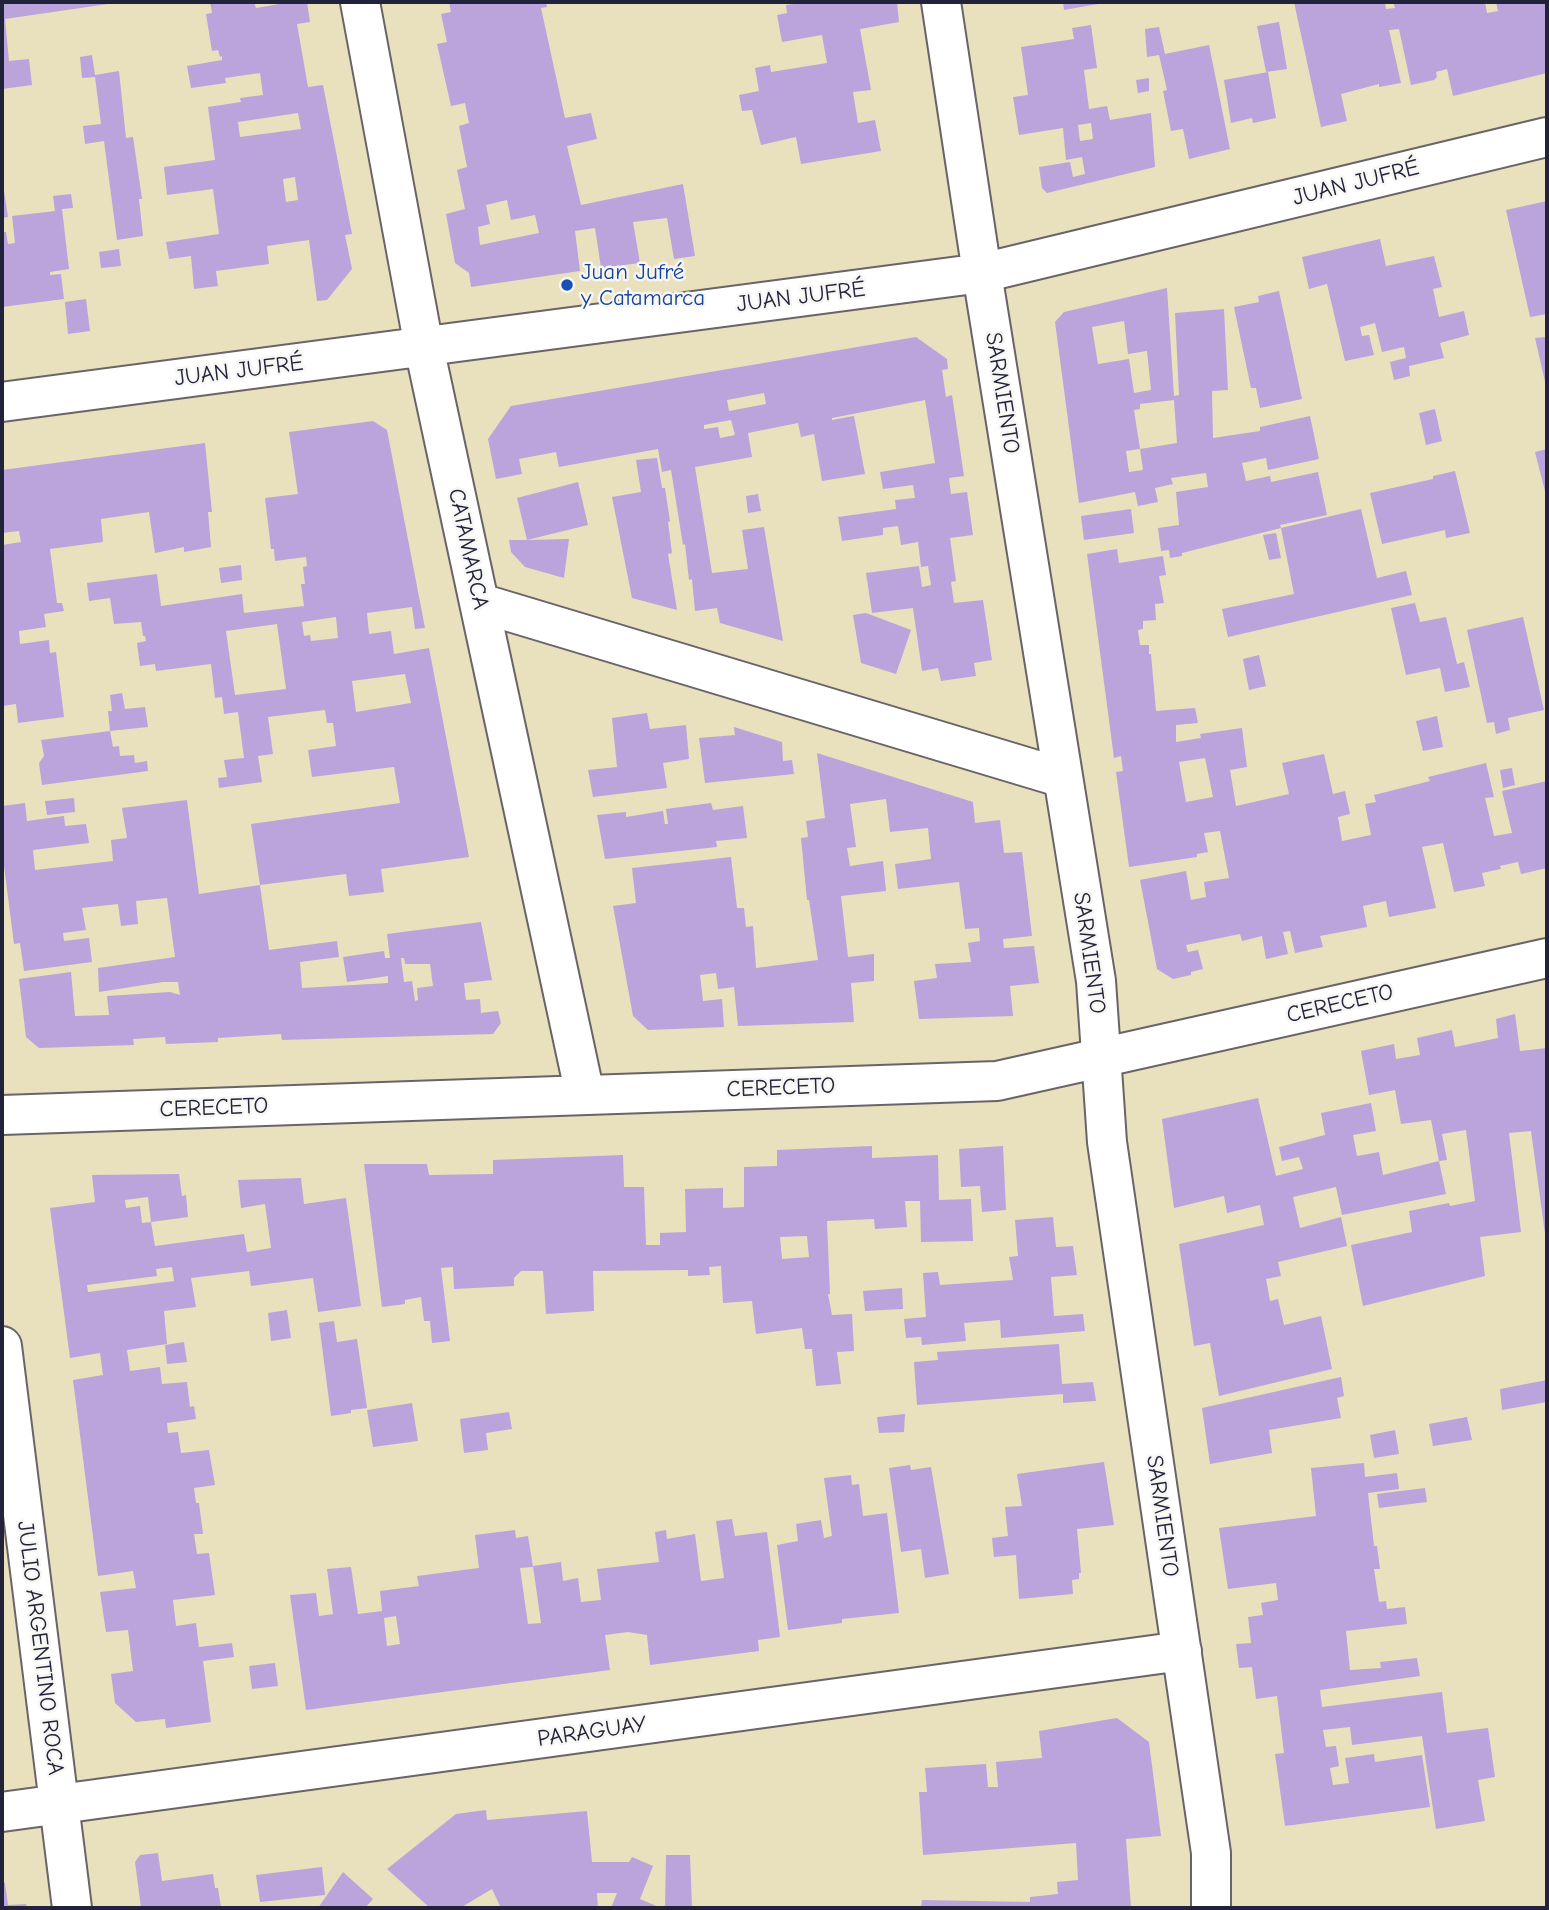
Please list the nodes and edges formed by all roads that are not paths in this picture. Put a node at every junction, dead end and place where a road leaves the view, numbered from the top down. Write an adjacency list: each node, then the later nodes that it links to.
1 (360, 2): 5 (street, CATAMARCA)
2 (941, 2): 4 (street, SARMIENTO)
3 (1547, 137): 4 (street, JUAN JUFRÉ)
4 (982, 273): 5 (street, JUAN JUFRÉ); 8 (street, SARMIENTO)
5 (424, 347): 6 (street, JUAN JUFRÉ); 7 (street, CATAMARCA)
6 (2, 402)
7 (480, 603): 8 (street); 11 (street, CATAMARCA)
8 (1063, 778): 10 (street, SARMIENTO)
9 (1547, 958): 10 (street, CERECETO)
10 (1101, 1058): 11 (street, CERECETO); 14 (street, SARMIENTO)
11 (585, 1095): 12 (street, CERECETO)
12 (2, 1115)
13 (2, 1346): 15 (street, JULIO ARGENTINO ROCA)
14 (1182, 1651): 15 (street, PARAGUAY); 18 (street, SARMIENTO)
15 (59, 1805): 16 (street, PARAGUAY); 17 (street, JULIO ARGENTINO ROCA)
16 (2, 1812)
17 (72, 1908)
18 (1211, 1908)

